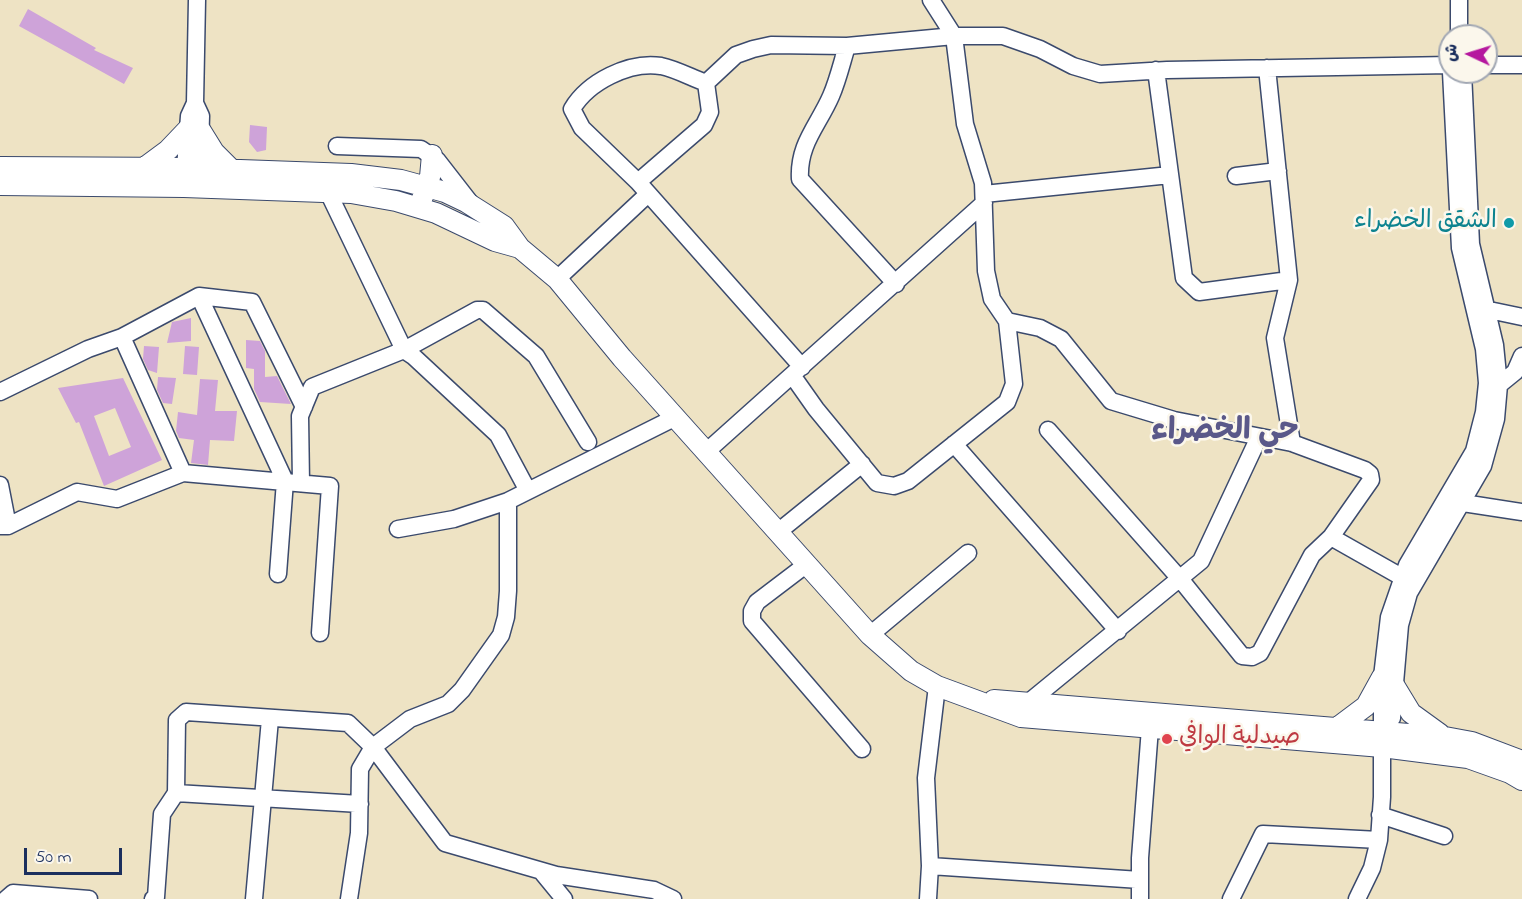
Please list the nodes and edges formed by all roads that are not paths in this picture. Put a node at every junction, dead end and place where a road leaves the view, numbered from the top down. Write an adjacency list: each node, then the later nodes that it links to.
1 (197, 0): 15 (street)
2 (931, 0): 5 (street)
3 (1459, 0): 4 (street)
4 (1459, 24)
5 (954, 36): 6 (street); 11 (street); 29 (street)
6 (847, 46): 12 (street); 35 (street)
7 (1438, 65): 10 (street)
8 (1498, 65): 9 (street)
9 (1522, 65)
10 (1267, 68): 11 (street); 21 (street)
11 (1156, 70): 22 (street)
12 (706, 83): 27 (street); 27 (street)
13 (1452, 84): 37 (street)
14 (1464, 84): 37 (street)
15 (194, 130): 19 (street); 20 (street); 24 (street)
16 (337, 146): 17 (street)
17 (432, 155): 26 (street); 30 (street)
18 (0, 167): 19 (street)
19 (145, 167): 24 (street)
20 (231, 170): 24 (street); 26 (street)
21 (1278, 171): 23 (street); 34 (street)
22 (1170, 175): 29 (street); 34 (street)
23 (1236, 176)
24 (192, 178): 25 (street); 28 (street)
25 (0, 185)
26 (426, 187): 30 (street); 31 (street)
27 (643, 188): 33 (street); 43 (street)
28 (328, 192): 31 (street); 41 (street)
29 (984, 198): 35 (street); 39 (street)
30 (473, 206): 32 (street)
31 (418, 208): 32 (street)
32 (520, 248): 33 (street)
33 (557, 279): 47 (street)
34 (1289, 280): 51 (street)
35 (896, 284): 43 (street)
36 (200, 296): 40 (street); 46 (street); 56 (street)
37 (1482, 311): 38 (street); 44 (street); 70 (street)
38 (1522, 318)
39 (1007, 321): 49 (street); 52 (street)
40 (122, 337): 45 (street); 55 (street)
41 (404, 350): 46 (street); 50 (street); 58 (street)
42 (1522, 356): 44 (street)
43 (797, 371): 53 (street); 54 (street)
44 (1499, 385): 60 (street)
45 (0, 392)
46 (304, 407): 56 (street)
47 (676, 417): 53 (street); 58 (street)
48 (1048, 430): 69 (street)
49 (1259, 437): 51 (street); 69 (street)
50 (588, 442)
51 (1292, 443): 65 (street)
52 (954, 444): 54 (street); 71 (street)
53 (706, 452): 64 (street)
54 (862, 464): 64 (street)
55 (183, 472): 56 (street); 62 (street)
56 (293, 482): 68 (street); 72 (street)
57 (0, 485): 62 (street)
58 (528, 491): 59 (street)
59 (508, 501): 63 (street); 83 (street)
60 (1463, 503): 61 (street); 70 (street)
61 (1522, 512)
62 (4, 526)
63 (399, 529)
64 (778, 532): 67 (street)
65 (1331, 537): 69 (street); 70 (street)
66 (968, 553): 73 (street)
67 (807, 564): 73 (street); 84 (street)
68 (278, 574)
69 (1181, 580): 71 (street)
70 (1407, 581): 74 (street)
71 (1118, 631): 77 (street)
72 (320, 633)
73 (870, 635): 75 (street)
74 (1388, 681): 79 (street); 81 (street); 82 (street)
75 (937, 686): 76 (street); 93 (street)
76 (973, 698): 77 (street); 80 (street)
77 (1029, 702): 79 (street)
78 (270, 719): 83 (street); 87 (street); 88 (street)
79 (1338, 727): 82 (street)
80 (1150, 728): 82 (street); 95 (street)
81 (1445, 737): 82 (street); 85 (street)
82 (1383, 739): 86 (street); 90 (street)
83 (373, 747): 89 (street); 94 (street)
84 (862, 749)
85 (1522, 761)
86 (1522, 780)
87 (176, 793): 88 (street); 98 (street)
88 (264, 798): 89 (street); 99 (street)
89 (360, 804): 100 (street)
90 (1380, 816): 91 (street); 92 (street)
91 (1444, 836)
92 (1378, 840): 105 (street); 106 (street)
93 (930, 866): 95 (street); 103 (street)
94 (541, 871): 101 (street); 102 (street)
95 (1140, 880): 104 (street)
96 (6, 899): 97 (street)
97 (89, 899)
98 (153, 899)
99 (254, 899)
100 (349, 899)
101 (564, 899)
102 (673, 899)
103 (928, 899)
104 (1140, 899)
105 (1231, 899)
106 (1357, 899)

